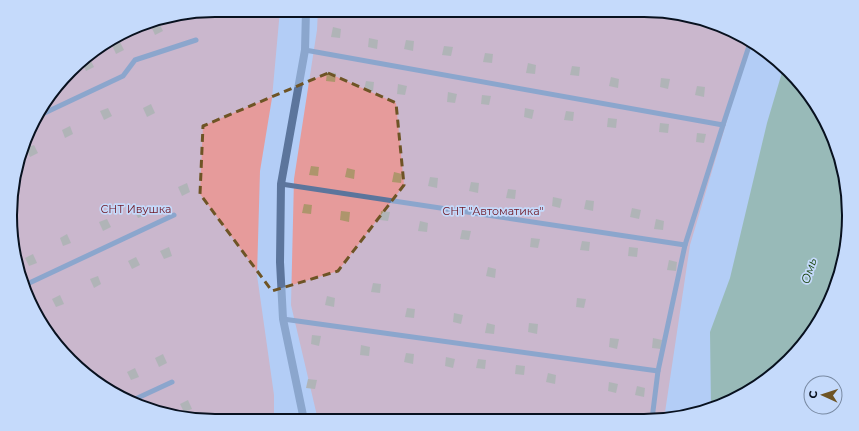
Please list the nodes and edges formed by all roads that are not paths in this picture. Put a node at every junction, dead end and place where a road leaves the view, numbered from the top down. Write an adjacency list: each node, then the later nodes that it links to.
1 (306, 17): 4 (street)
2 (196, 40): 5 (lane)
3 (749, 47): 6 (lane)
4 (305, 50): 6 (lane); 7 (street)
5 (46, 112)
6 (723, 125): 9 (lane)
7 (281, 184): 9 (lane); 11 (street)
8 (174, 215): 10 (lane)
9 (685, 245): 12 (lane)
10 (29, 283)
11 (283, 319): 12 (lane); 15 (street)
12 (658, 371): 16 (lane)
13 (172, 382): 14 (lane)
14 (137, 398)
15 (303, 414)
16 (653, 414)

